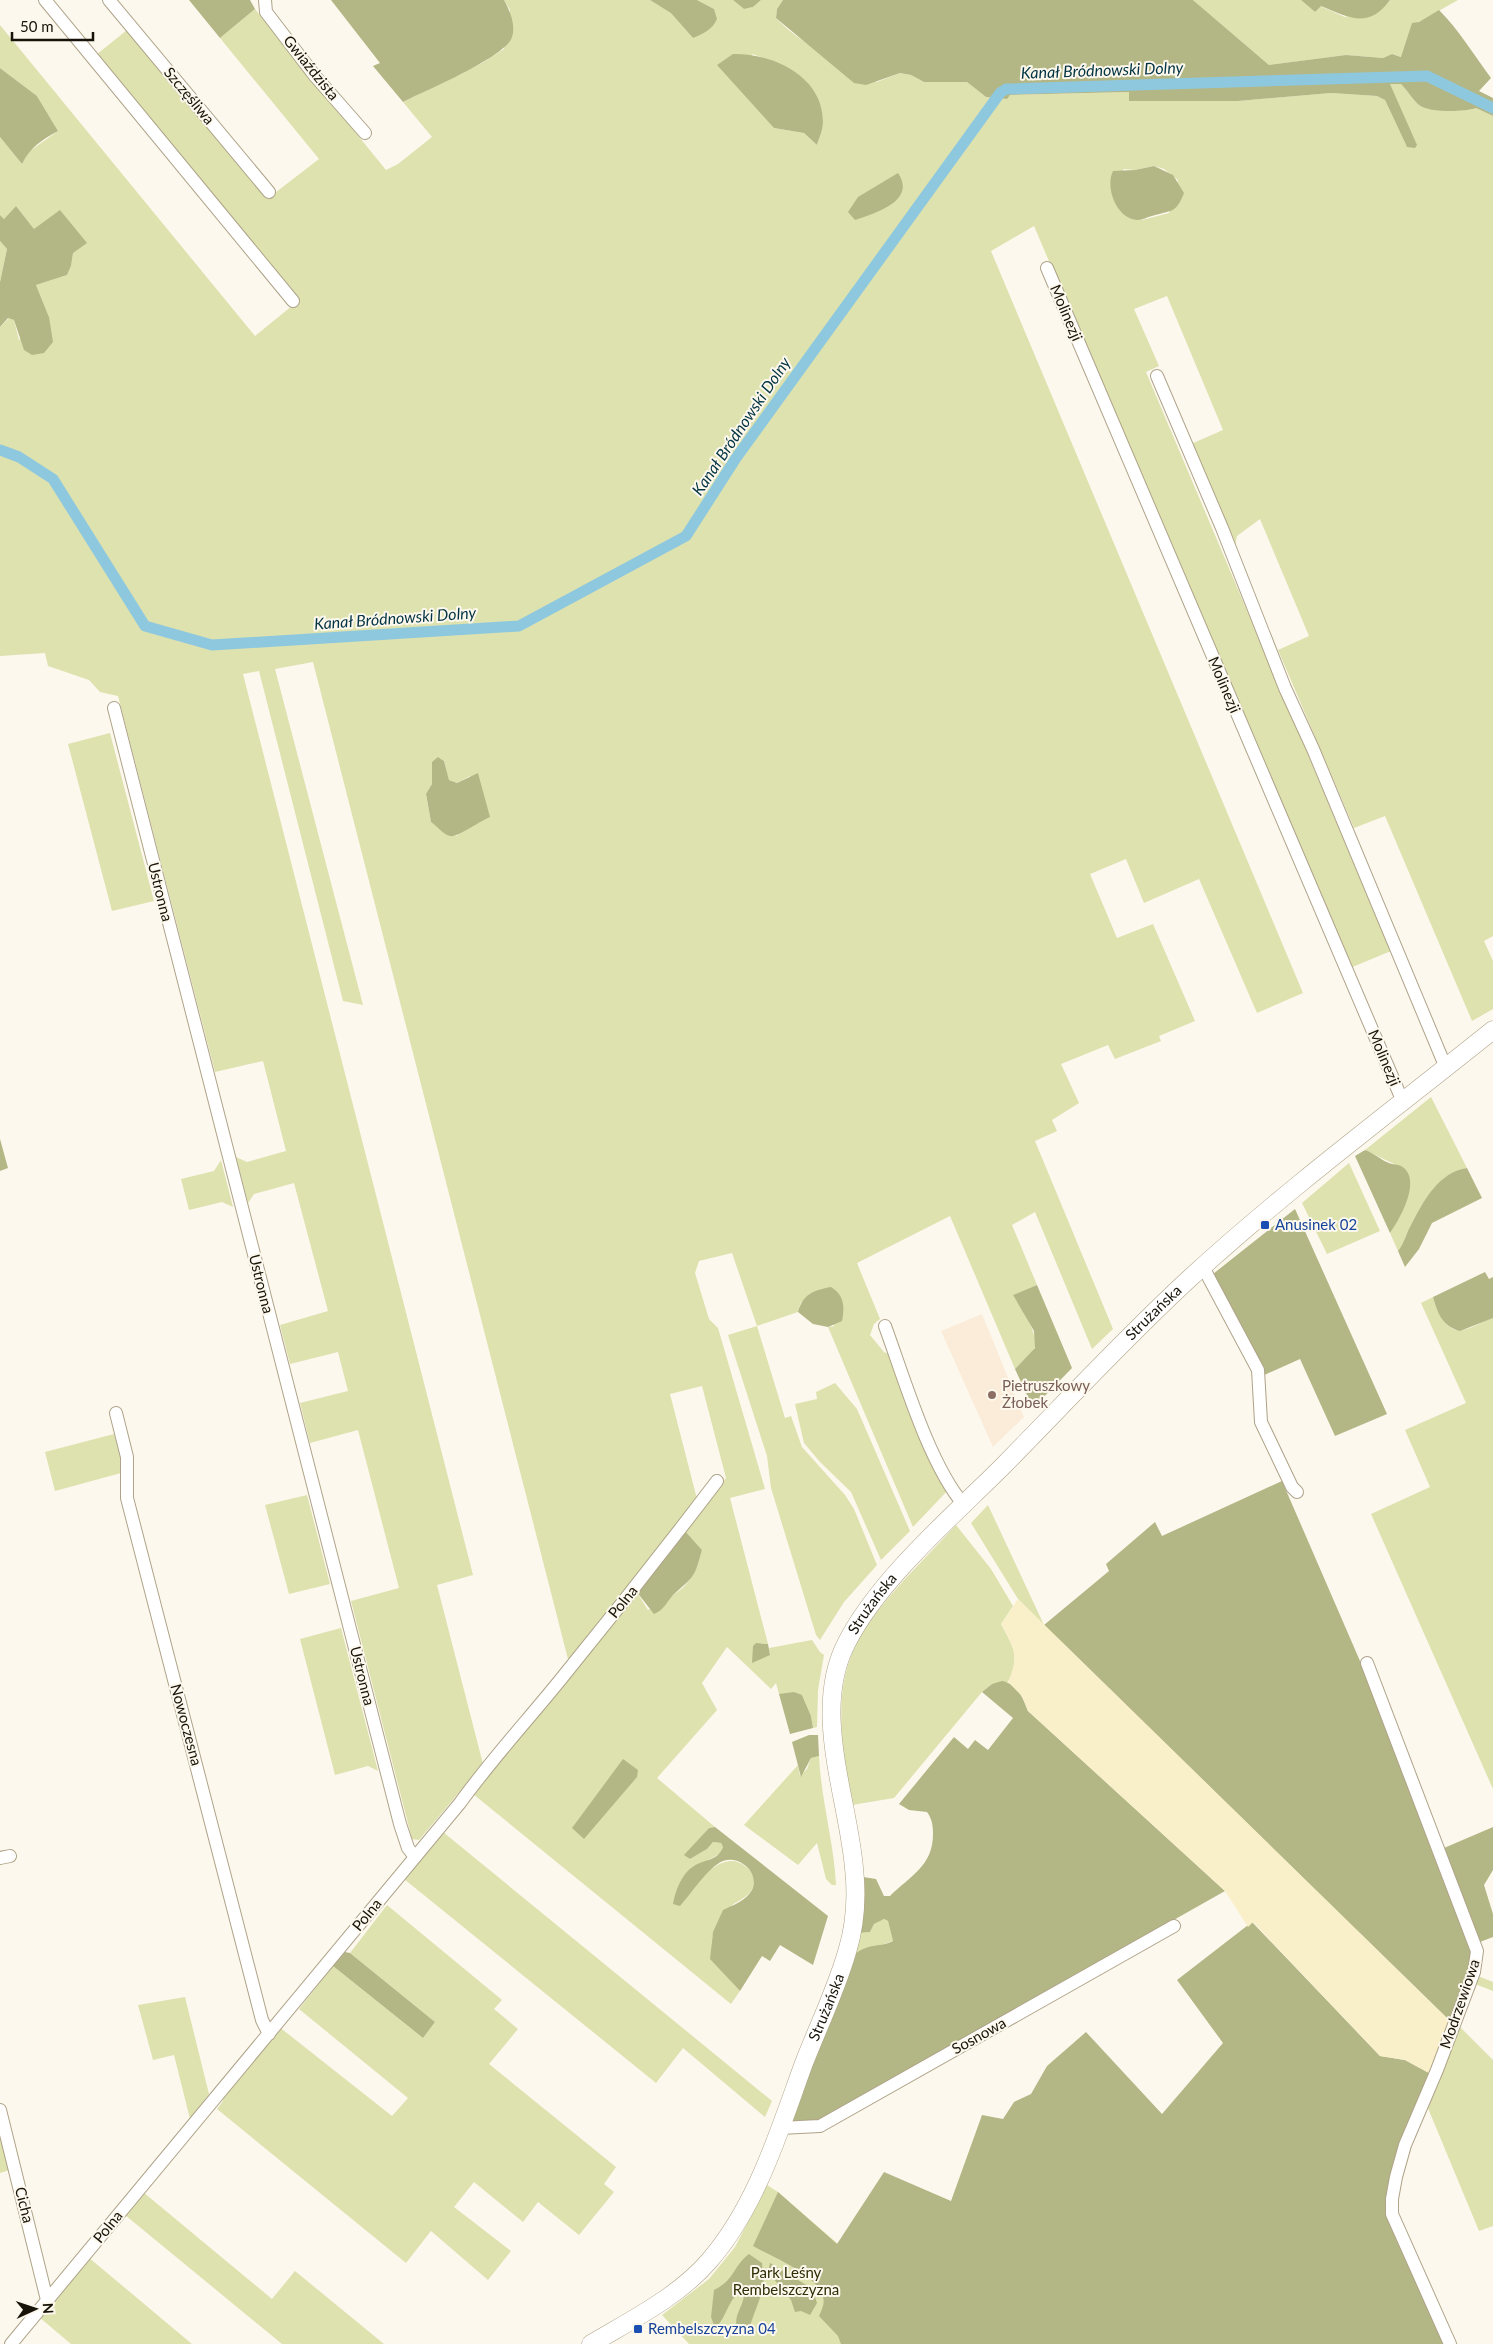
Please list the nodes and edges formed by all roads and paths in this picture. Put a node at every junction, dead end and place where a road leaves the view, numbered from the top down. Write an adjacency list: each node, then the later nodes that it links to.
1 (45, 0): 7 (street)
2 (110, 0): 5 (street, Szczęśliwa)
3 (265, 0): 4 (street, Gwiaździsta)
4 (365, 133)
5 (269, 192)
6 (1047, 268): 12 (street, Molinezji)
7 (293, 302)
8 (1157, 376): 11 (street)
9 (114, 708): 20 (street, Ustronna)
10 (1493, 1030): 11 (main road, Strużańska)
11 (1446, 1068): 12 (main road, Strużańska)
12 (1403, 1102): 13 (main road, Strużańska)
13 (1203, 1267): 17 (street); 18 (main road, Strużańska)
14 (885, 1326): 18 (street)
15 (116, 1413): 22 (street, Nowoczesna)
16 (717, 1481): 20 (street, Polna)
17 (1297, 1492)
18 (964, 1505): 24 (main road, Strużańska)
19 (1367, 1663): 28 (street, Modrzewiowa)
20 (415, 1857): 22 (street, Polna)
21 (1174, 1926): 24 (street, Sosnowa)
22 (269, 2034): 25 (street, Polna)
23 (0, 2110): 25 (street, Cicha)
24 (780, 2128): 27 (main road, Strużańska)
25 (47, 2300): 26 (street, Polna)
26 (11, 2344)
27 (591, 2344)
28 (1450, 2344)

